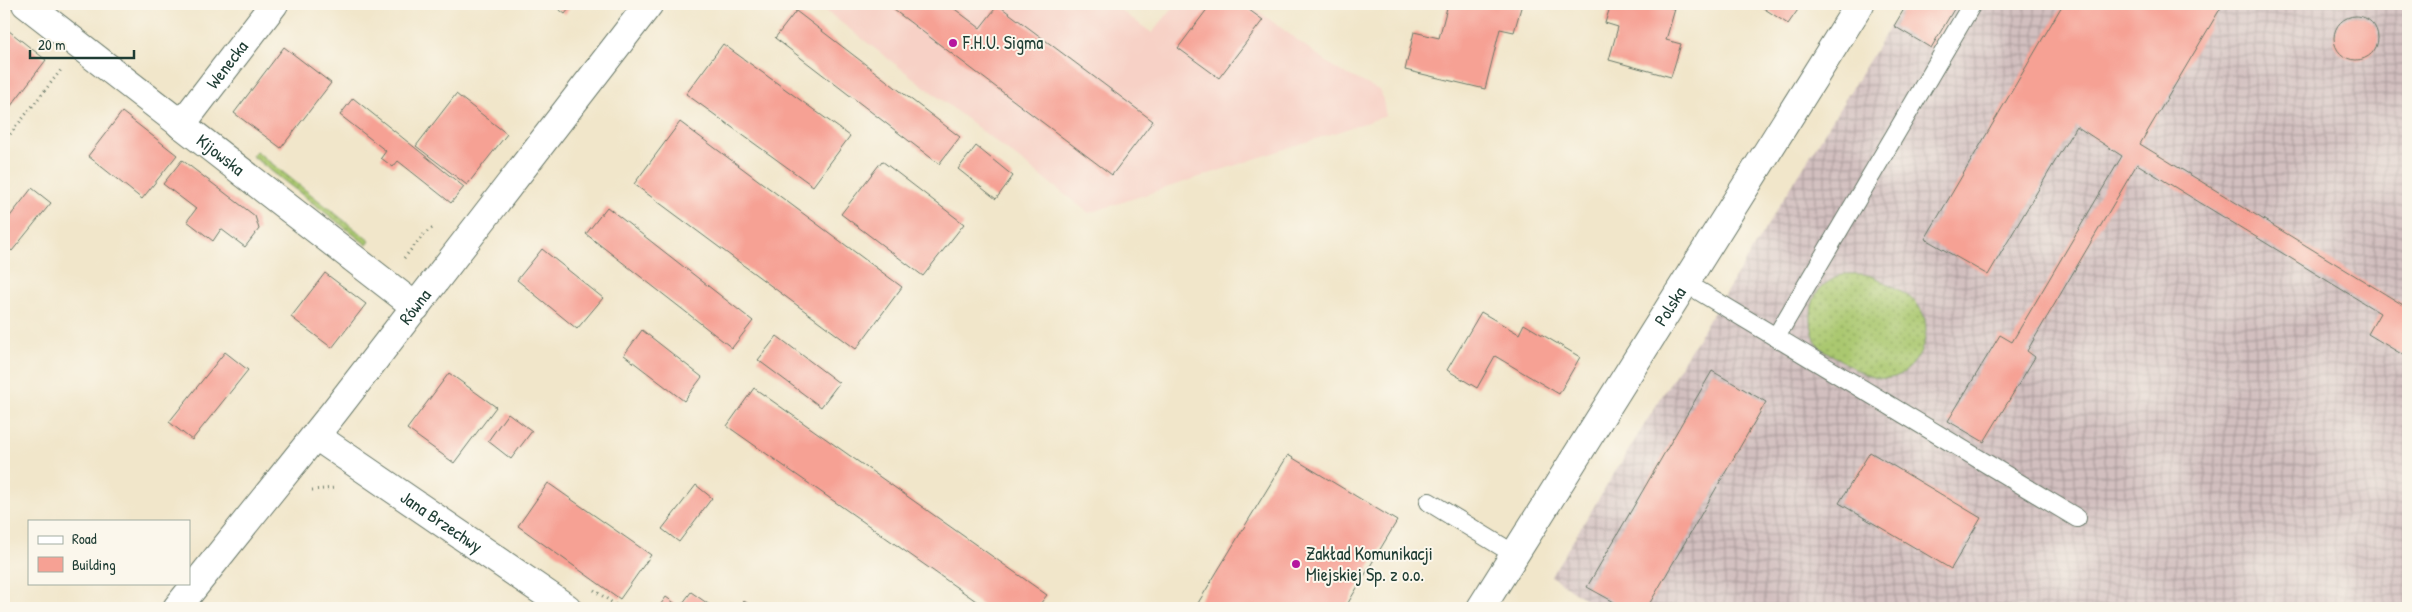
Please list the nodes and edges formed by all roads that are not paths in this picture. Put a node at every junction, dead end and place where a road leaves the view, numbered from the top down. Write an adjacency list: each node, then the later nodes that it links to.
1 (26, 4): 6 (street, Kijowska)
2 (274, 4): 6 (street, Wenecka)
3 (649, 4): 8 (street, Równa)
4 (1860, 4): 7 (street, Polska)
5 (1972, 4): 9 (lane)
6 (181, 125): 8 (street, Kijowska)
7 (1684, 282): 9 (lane); 13 (street, Polska)
8 (416, 306): 10 (street, Równa)
9 (1776, 337): 12 (lane)
10 (316, 436): 14 (street, Równa); 15 (street, Jana Brzechwy)
11 (1429, 502): 13 (lane)
12 (2077, 518)
13 (1514, 554): 16 (street, Polska)
14 (177, 608)
15 (568, 608)
16 (1481, 608)

